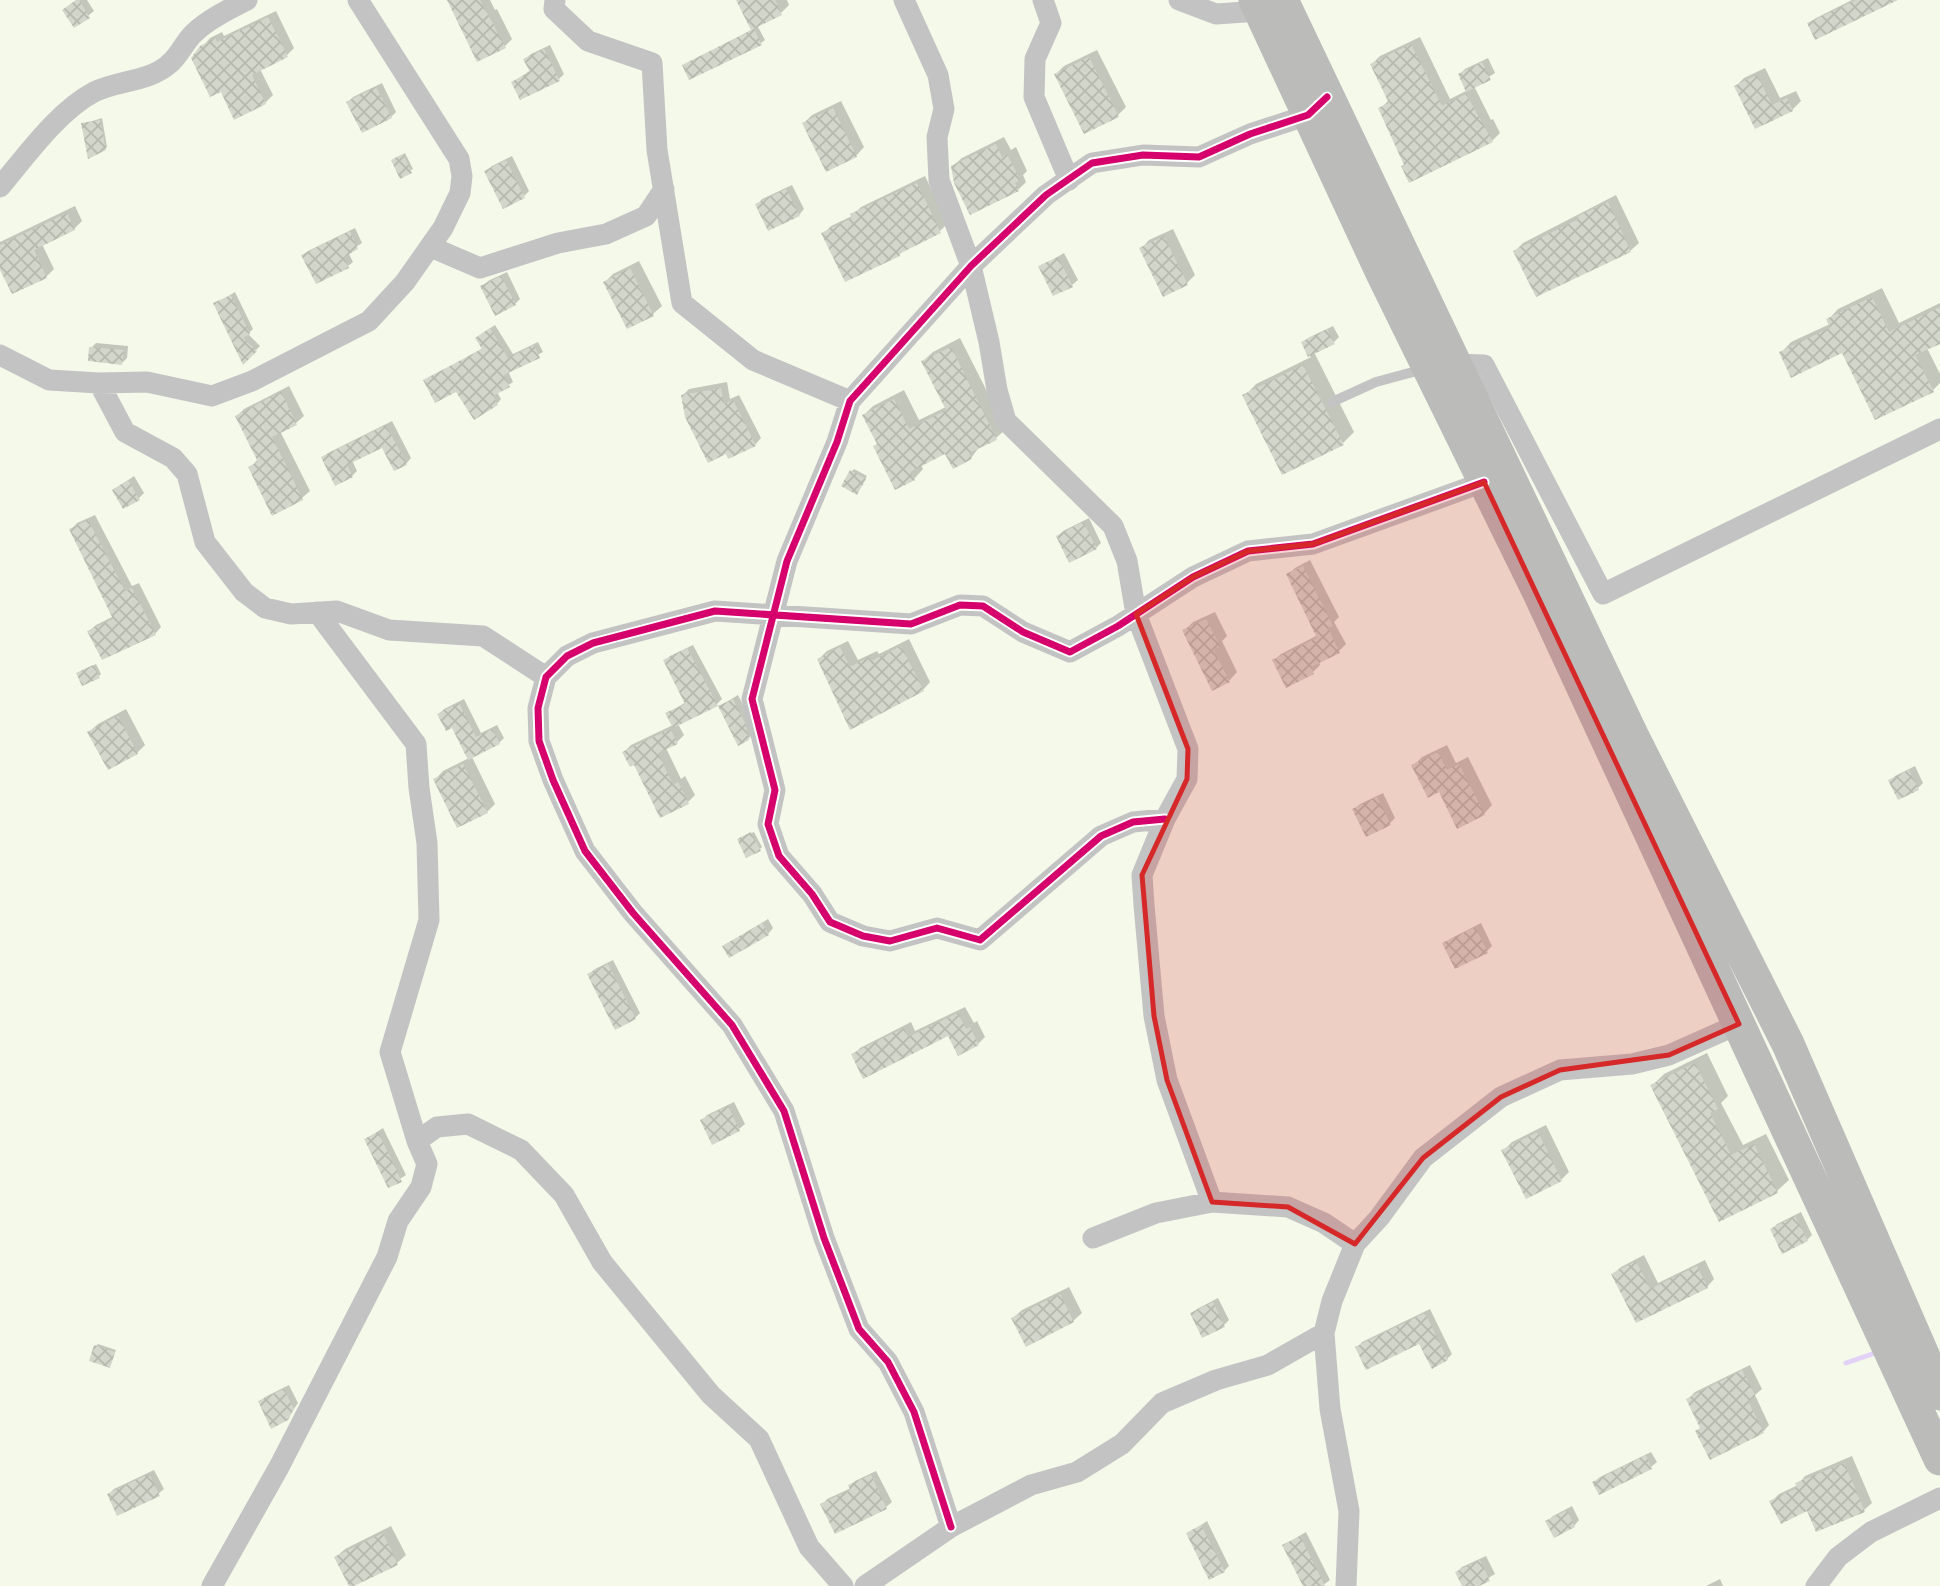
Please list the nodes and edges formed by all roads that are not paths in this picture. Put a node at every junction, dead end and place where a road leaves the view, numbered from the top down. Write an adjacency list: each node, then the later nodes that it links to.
1 (247, 0): 10 (street)
2 (358, 0): 12 (street)
3 (555, 0): 11 (street)
4 (904, 0): 13 (street)
5 (1043, 0): 9 (street)
6 (1179, 0): 7 (street)
7 (1267, 3): 8 (main road)
8 (1318, 106): 9 (street); 15 (main road)
9 (1069, 180): 13 (street)
10 (0, 187)
11 (664, 190): 12 (street); 17 (street)
12 (431, 247): 16 (street)
13 (971, 266): 17 (street); 22 (street)
14 (0, 355): 16 (street)
15 (1444, 361): 18 (lane); 19 (street); 20 (main road); 32 (main road)
16 (99, 383): 21 (street)
17 (850, 401): 23 (street)
18 (1332, 402)
19 (1940, 429)
20 (1484, 481): 22 (street); 26 (main road)
21 (317, 612): 24 (street); 27 (street)
22 (1136, 614): 23 (street); 25 (street)
23 (772, 616): 24 (street); 25 (street)
24 (546, 677): 35 (street)
25 (1166, 819): 28 (street)
26 (1739, 1024): 30 (street); 33 (main road)
27 (417, 1141): 36 (street); 37 (street)
28 (1212, 1202): 29 (street); 30 (street)
29 (1093, 1238)
30 (1354, 1244): 31 (street)
31 (1324, 1333): 35 (street); 39 (street)
32 (1940, 1394)
33 (1940, 1459)
34 (1940, 1498): 40 (street)
35 (951, 1527): 38 (street)
36 (212, 1586)
37 (843, 1586)
38 (865, 1586)
39 (1346, 1586)
40 (1816, 1586)

